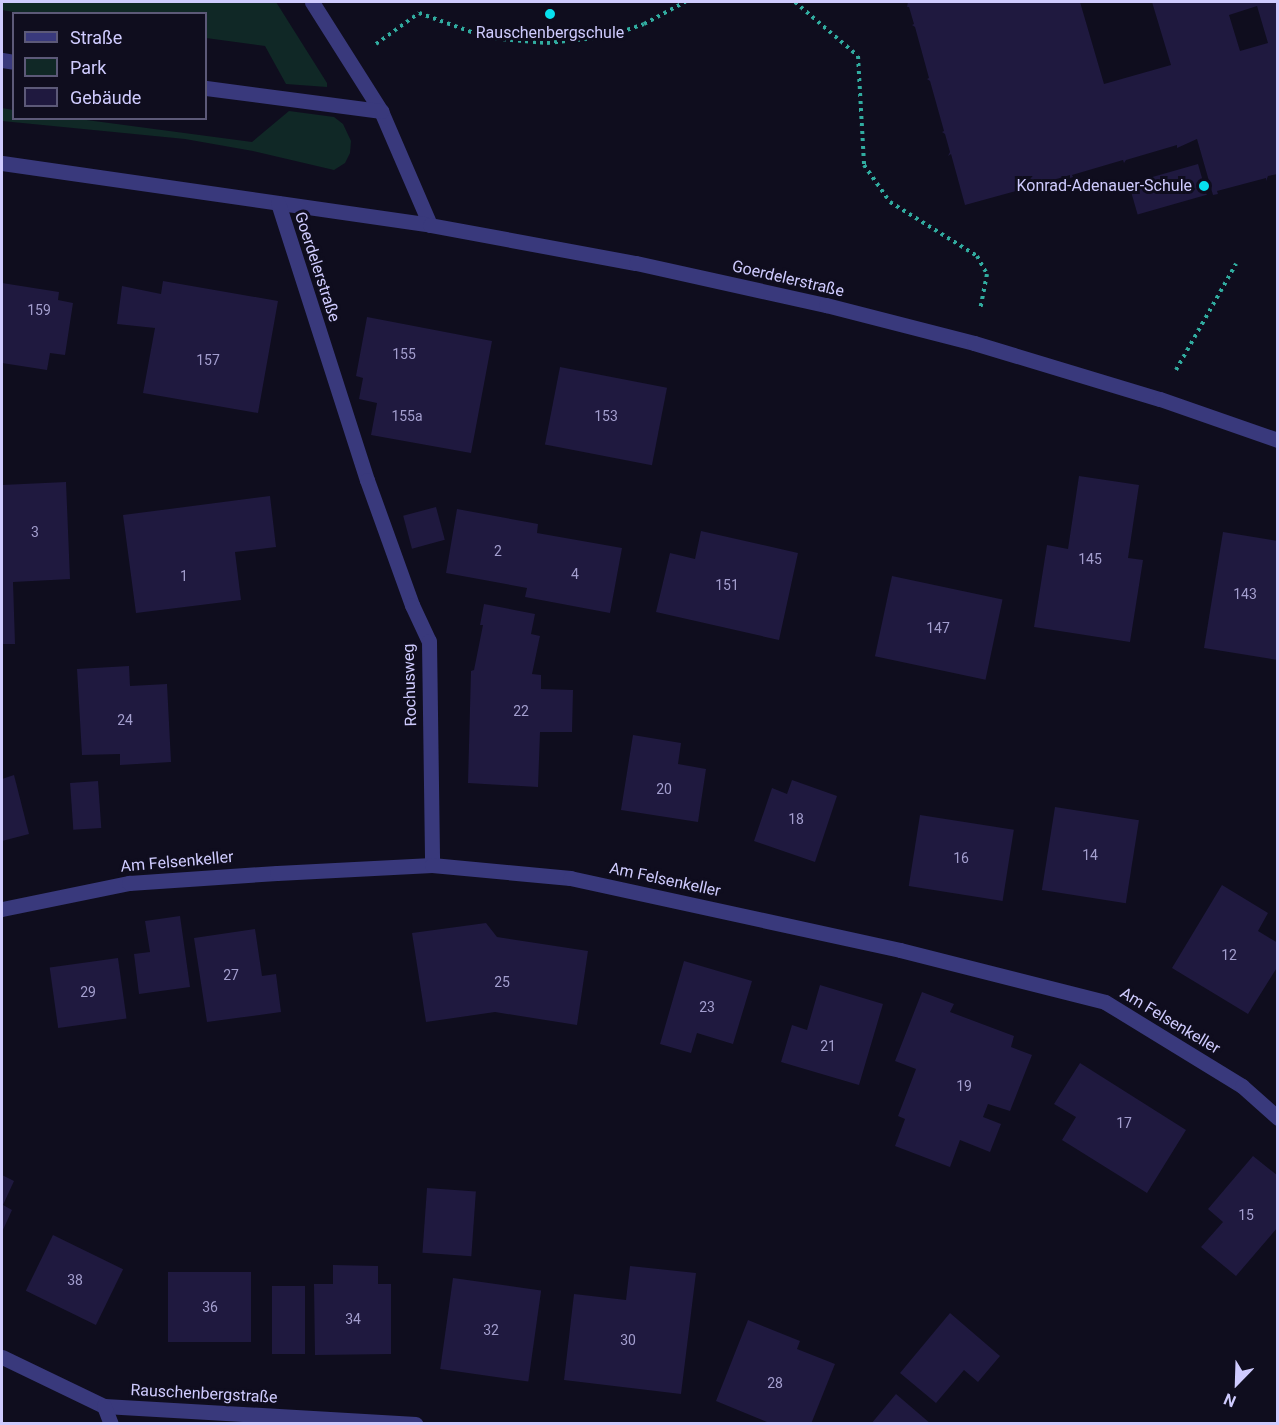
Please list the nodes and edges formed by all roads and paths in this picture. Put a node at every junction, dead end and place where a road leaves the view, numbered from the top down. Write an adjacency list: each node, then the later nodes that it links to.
1 (312, 2): 4 (street)
2 (685, 2): 4 (path)
3 (795, 2): 11 (path)
4 (350, 62): 6 (street)
5 (207, 88): 6 (street)
6 (381, 111): 9 (street)
7 (2, 163): 8 (street, Goerdelerstraße)
8 (278, 202): 9 (street, Goerdelerstraße); 14 (street, Goerdelerstraße)
9 (430, 225): 11 (street, Goerdelerstraße)
10 (1236, 264): 12 (path)
11 (974, 343): 12 (street, Goerdelerstraße)
12 (1160, 399): 13 (street, Goerdelerstraße)
13 (1278, 440)
14 (367, 480): 15 (street, Rochusweg)
15 (432, 865): 16 (street, Am Felsenkeller); 17 (street, Am Felsenkeller)
16 (2, 909)
17 (1278, 1118)
18 (2, 1357): 19 (street, Rauschenbergstraße)
19 (104, 1406): 20 (street); 21 (street, Rauschenbergstraße)
20 (111, 1424)
21 (415, 1424)

